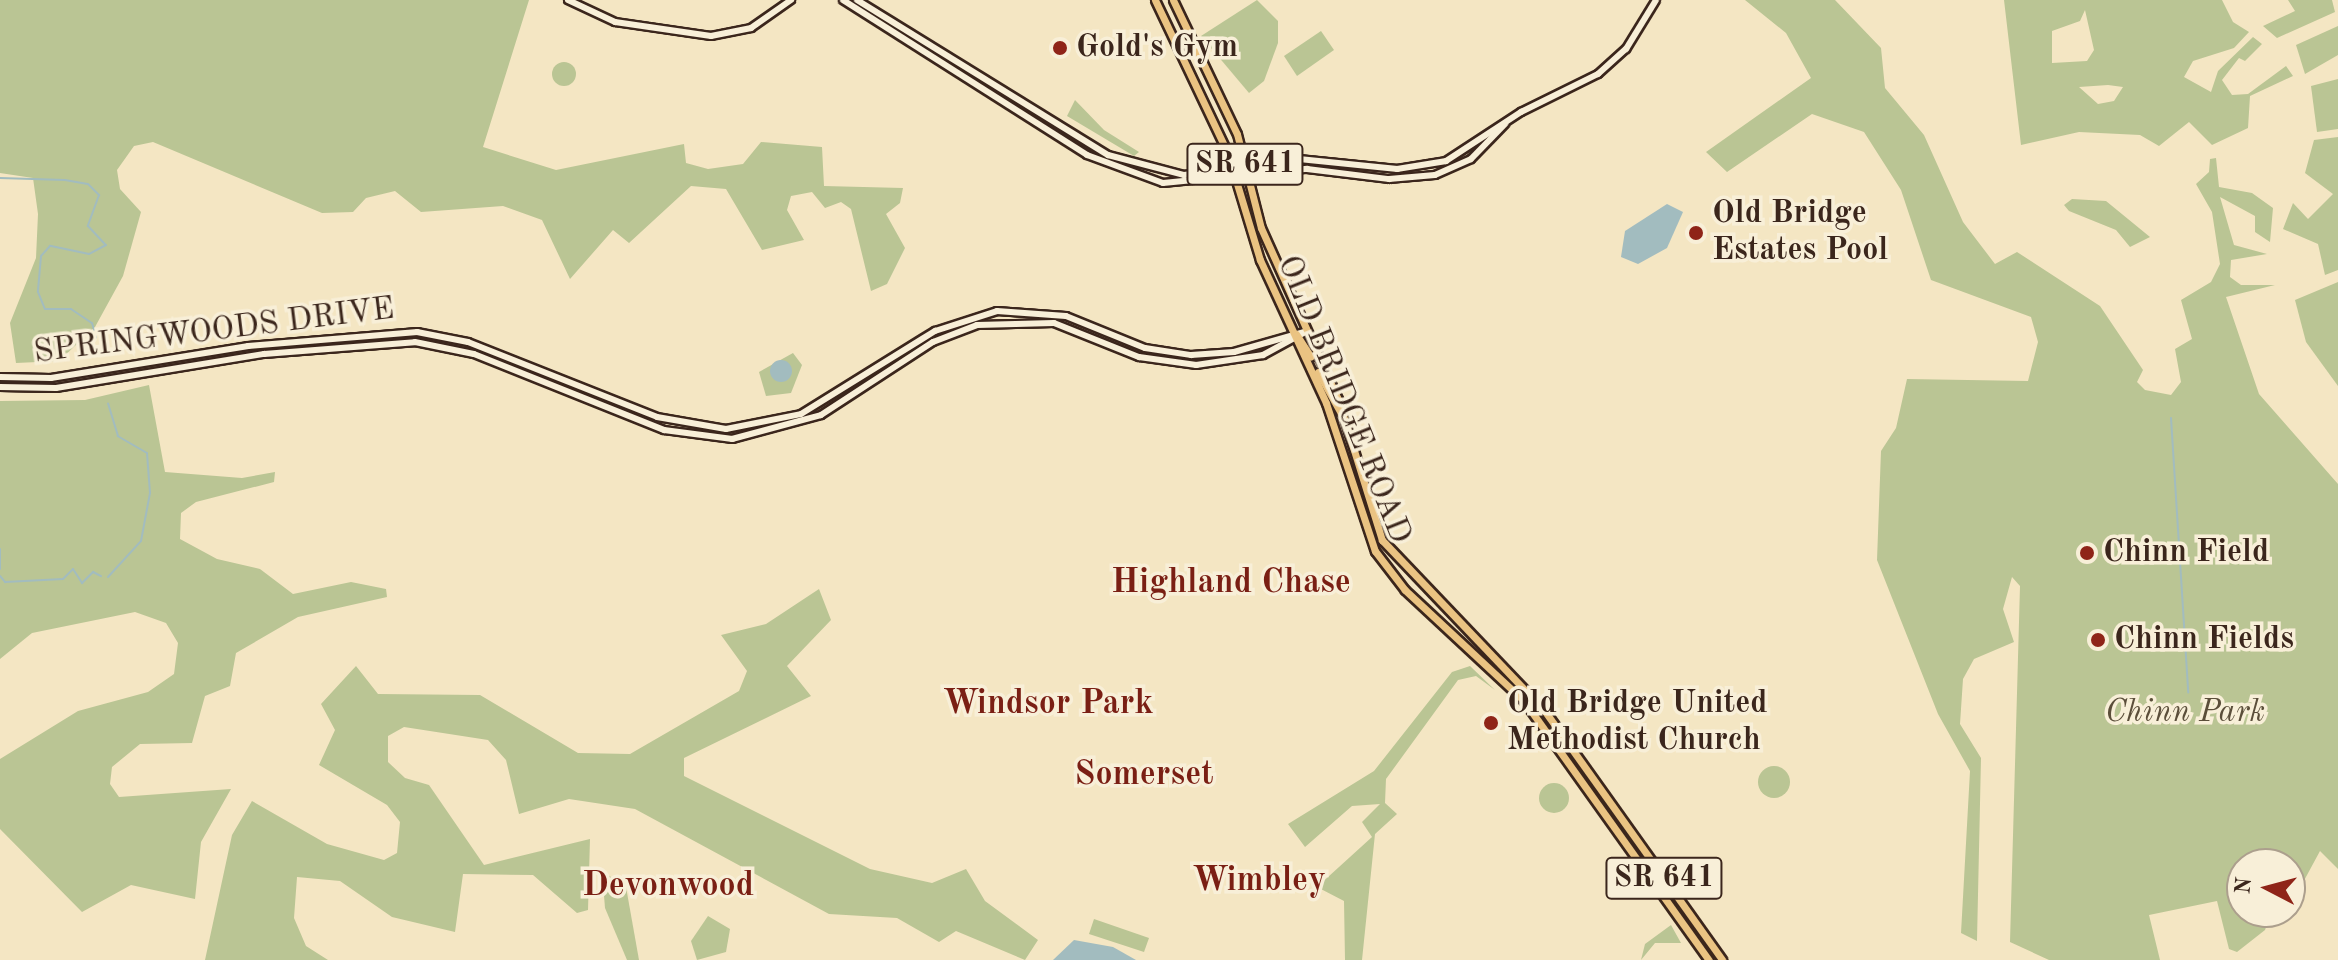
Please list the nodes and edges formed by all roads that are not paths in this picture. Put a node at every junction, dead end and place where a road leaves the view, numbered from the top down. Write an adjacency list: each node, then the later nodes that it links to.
1 (568, 0): 2 (street)
2 (791, 0)
3 (843, 0): 12 (street)
4 (857, 0): 10 (street)
5 (1155, 0): 10 (main road, OLD BRIDGE ROAD / SR 641)
6 (1173, 0): 9 (main road, OLD BRIDGE ROAD / SR 641)
7 (1656, 0): 8 (street)
8 (1510, 118): 9 (street); 11 (street)
9 (1246, 167): 10 (street); 11 (main road, OLD BRIDGE ROAD / SR 641)
10 (1233, 169): 12 (main road, OLD BRIDGE ROAD / SR 641)
11 (1248, 177): 12 (street); 13 (main road, OLD BRIDGE ROAD / SR 641)
12 (1236, 179): 13 (main road, OLD BRIDGE ROAD / SR 641)
13 (1300, 335): 14 (street, SPRINGWOODS DRIVE); 15 (street, SPRINGWOODS DRIVE); 16 (main road, OLD BRIDGE ROAD / SR 641); 17 (main road, OLD BRIDGE ROAD / SR 641)
14 (0, 377)
15 (0, 387)
16 (1709, 960)
17 (1722, 960)

